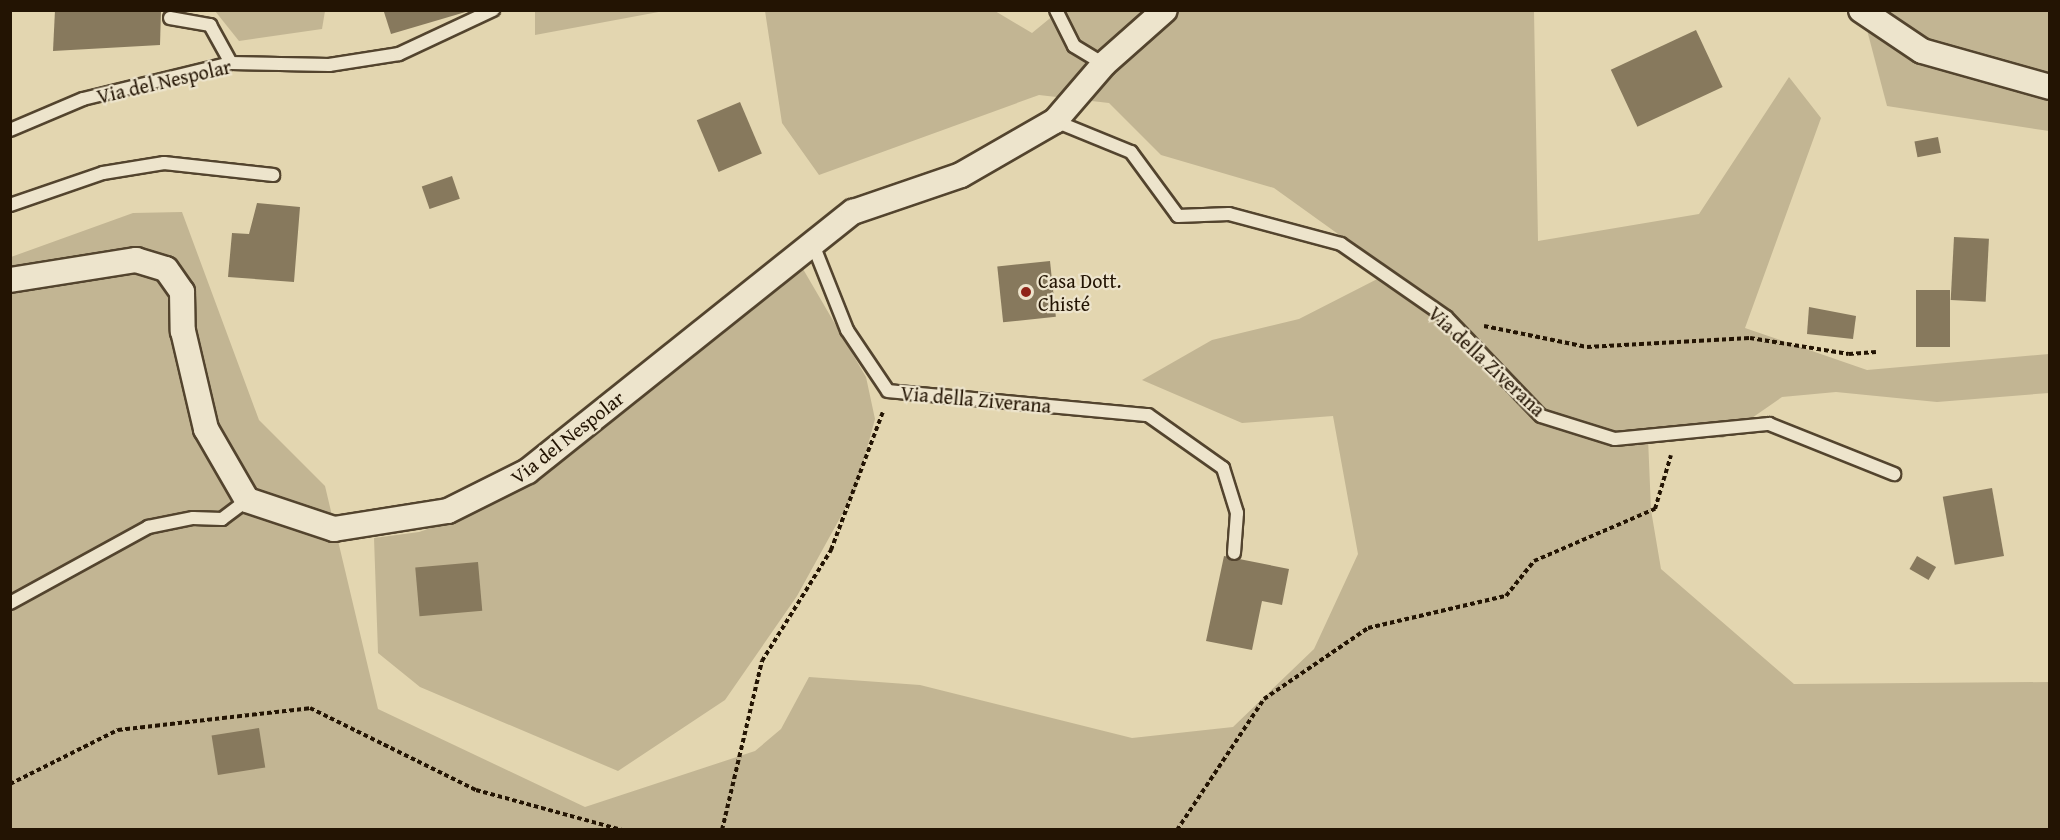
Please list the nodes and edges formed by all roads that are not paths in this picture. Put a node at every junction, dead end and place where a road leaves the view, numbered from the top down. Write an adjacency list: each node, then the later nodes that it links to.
1 (493, 10): 6 (lane, Via del Nespolar)
2 (1056, 10): 7 (lane)
3 (1165, 10): 7 (street)
4 (1861, 10): 8 (street)
5 (170, 18): 6 (lane)
6 (231, 63): 10 (lane, Via del Nespolar)
7 (1104, 64): 9 (street)
8 (2049, 87)
9 (1055, 121): 13 (street); 15 (lane, Via della Ziverana)
10 (10, 130)
11 (273, 175): 12 (lane)
12 (10, 205)
13 (811, 242): 16 (street, Via del Nespolar); 17 (lane, Via della Ziverana)
14 (10, 280): 16 (street)
15 (1894, 474)
16 (246, 500): 18 (lane)
17 (1234, 553)
18 (10, 603)

